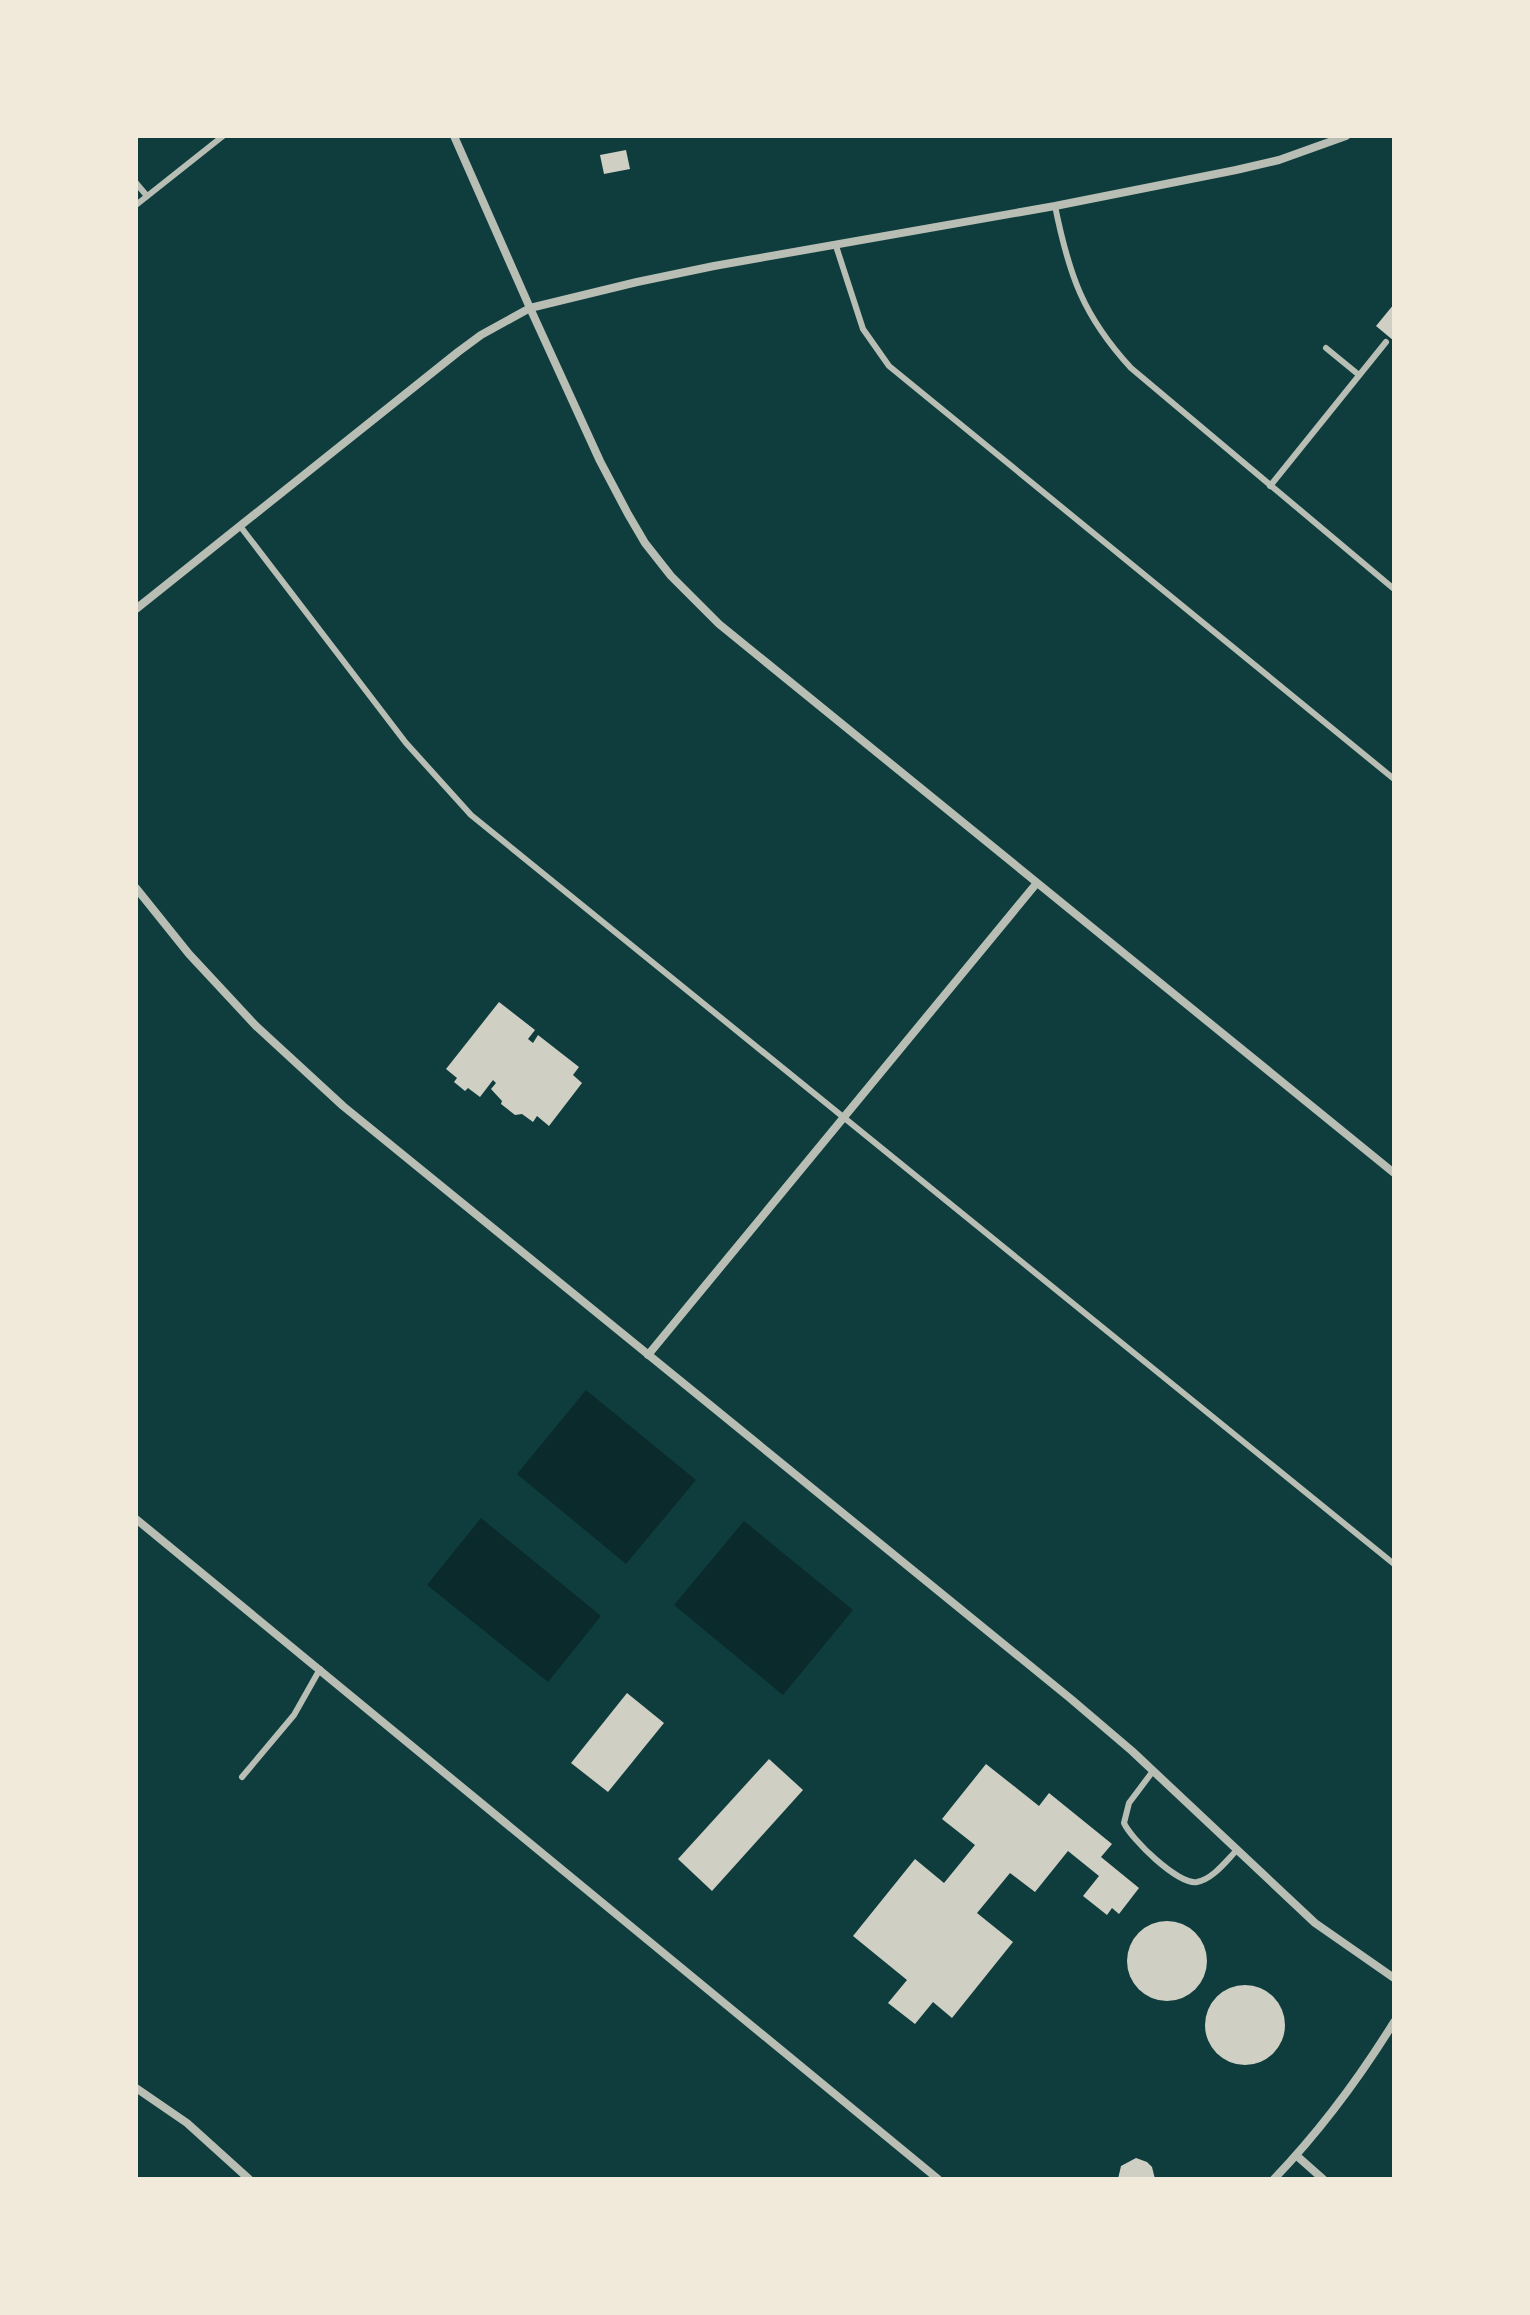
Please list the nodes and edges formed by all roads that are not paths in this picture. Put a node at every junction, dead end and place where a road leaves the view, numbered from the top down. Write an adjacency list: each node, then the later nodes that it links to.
1 (223, 136): 5 (lane)
2 (454, 136): 9 (street)
3 (1346, 136): 7 (street)
4 (136, 183): 5 (lane)
5 (147, 196): 6 (lane)
6 (136, 205)
7 (1055, 206): 8 (street); 13 (lane)
8 (836, 246): 9 (street); 17 (lane)
9 (530, 308): 14 (street); 18 (street)
10 (1386, 342): 12 (lane)
11 (1326, 348): 12 (lane)
12 (1359, 375): 13 (lane)
13 (1270, 486): 15 (lane)
14 (240, 526): 16 (street); 20 (lane)
15 (1394, 589)
16 (136, 609)
17 (1394, 779)
18 (1036, 884): 20 (street); 21 (street)
19 (136, 888): 22 (street)
20 (844, 1118): 22 (street); 24 (lane)
21 (1394, 1173)
22 (648, 1355): 26 (street)
23 (136, 1519): 25 (street)
24 (1394, 1564)
25 (320, 1669): 27 (lane); 34 (street)
26 (1153, 1771): 28 (street); 28 (lane)
27 (242, 1777)
28 (1237, 1850): 29 (street)
29 (1394, 1978)
30 (1394, 2022): 32 (street)
31 (136, 2088): 33 (street)
32 (1297, 2156): 35 (street); 36 (street)
33 (249, 2179)
34 (938, 2179)
35 (1274, 2179)
36 (1323, 2179)

